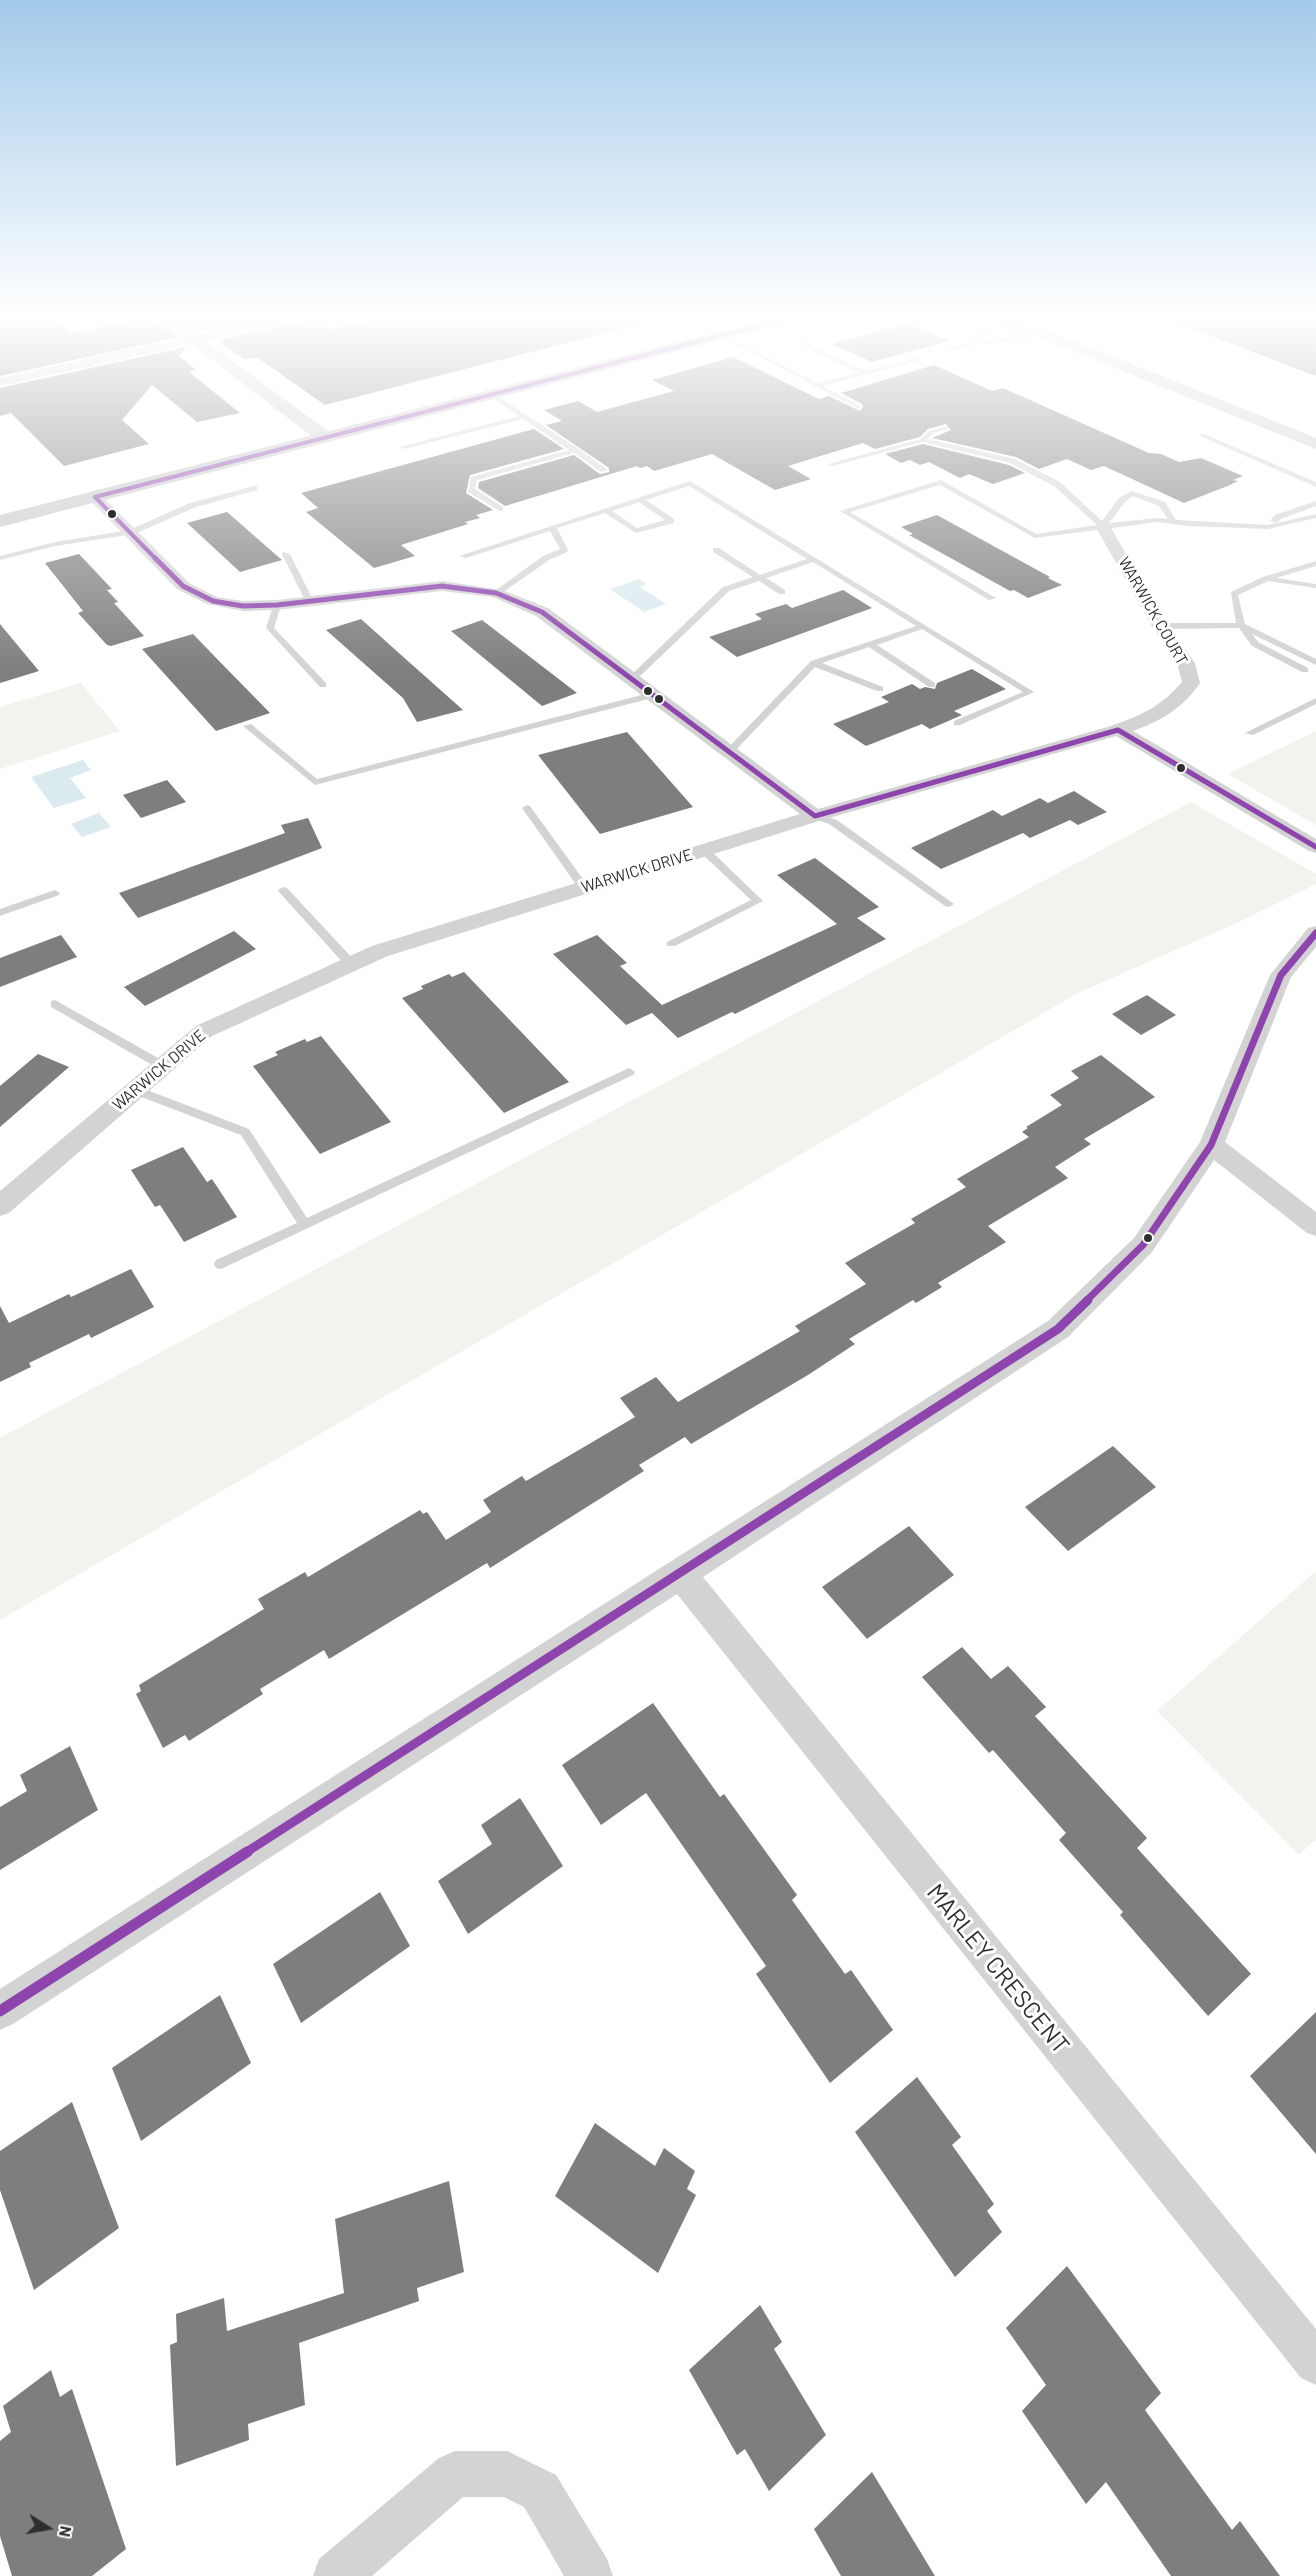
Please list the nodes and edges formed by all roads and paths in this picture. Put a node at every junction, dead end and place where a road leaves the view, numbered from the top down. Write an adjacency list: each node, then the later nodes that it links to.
1 (320, 434): 8 (main road)
2 (335, 434): 8 (main road)
3 (455, 434): 11 (lane)
4 (552, 434): 12 (lane)
5 (929, 434): 9 (lane)
6 (1292, 434): 10 (main road)
7 (1202, 435): 15 (lane)
8 (324, 437): 17 (main road)
9 (924, 440): 13 (lane); 25 (lane)
10 (1316, 444)
11 (404, 447)
12 (577, 450): 14 (lane); 20 (lane)
13 (832, 464)
14 (604, 470)
15 (1316, 485)
16 (254, 488): 28 (lane)
17 (94, 497): 23 (main road); 28 (street)
18 (640, 499): 21 (lane); 21 (lane); 33 (lane)
19 (1316, 502): 27 (lane)
20 (500, 509)
21 (606, 510): 26 (lane)
22 (1316, 516): 27 (lane)
23 (0, 521)
24 (1174, 523): 25 (lane); 25 (lane); 27 (lane)
25 (1103, 525): 40 (lane); 45 (street, WARWICK COURT)
26 (552, 527): 31 (lane); 39 (lane)
27 (1268, 527)
28 (131, 532): 32 (lane); 42 (street)
29 (716, 550): 35 (lane)
30 (286, 554): 41 (lane)
31 (463, 556)
32 (0, 558)
33 (814, 559): 35 (lane); 44 (lane)
34 (1316, 563): 36 (lane)
35 (759, 576): 38 (lane); 50 (lane)
36 (1266, 579): 37 (lane); 43 (lane)
37 (1316, 586)
38 (782, 592)
39 (496, 593): 41 (street); 50 (street)
40 (992, 598)
41 (309, 600): 42 (street)
42 (277, 605): 51 (lane)
43 (1242, 625): 45 (lane); 47 (lane); 49 (lane)
44 (924, 626): 46 (lane); 57 (lane)
45 (1160, 626): 60 (street, WARWICK COURT)
46 (870, 644): 48 (lane); 52 (lane)
47 (1316, 662)
48 (814, 663): 53 (lane); 62 (lane)
49 (1305, 670)
50 (632, 680): 54 (street)
51 (323, 685)
52 (932, 685)
53 (880, 689)
54 (653, 695): 59 (lane); 62 (street)
55 (1316, 700): 61 (lane)
56 (966, 706): 57 (lane)
57 (978, 714): 58 (lane)
58 (957, 723)
59 (248, 726)
60 (1118, 730): 64 (street, WARWICK DRIVE); 65 (street)
61 (1250, 733)
62 (728, 753): 64 (street)
63 (527, 808): 67 (lane)
64 (815, 816): 66 (street, WARWICK DRIVE); 70 (lane)
65 (1316, 847)
66 (704, 850): 67 (street, WARWICK DRIVE); 73 (lane)
67 (584, 888): 74 (street, WARWICK DRIVE)
68 (283, 890): 74 (lane)
69 (55, 893): 71 (lane)
70 (949, 904)
71 (0, 913)
72 (1316, 933): 79 (street)
73 (671, 944)
74 (351, 964): 76 (street, WARWICK DRIVE)
75 (55, 1004): 76 (lane)
76 (164, 1066): 78 (street, WARWICK DRIVE)
77 (629, 1072): 81 (lane)
78 (135, 1090): 80 (street, WARWICK DRIVE); 81 (lane)
79 (1211, 1145): 82 (street); 84 (street)
80 (0, 1206)
81 (305, 1225): 83 (lane)
82 (1316, 1226)
83 (221, 1264)
84 (681, 1574): 85 (street); 86 (street, MARLEY CRESCENT)
85 (0, 2011)
86 (1316, 2363)
87 (336, 2576): 88 (street)
88 (590, 2576)

